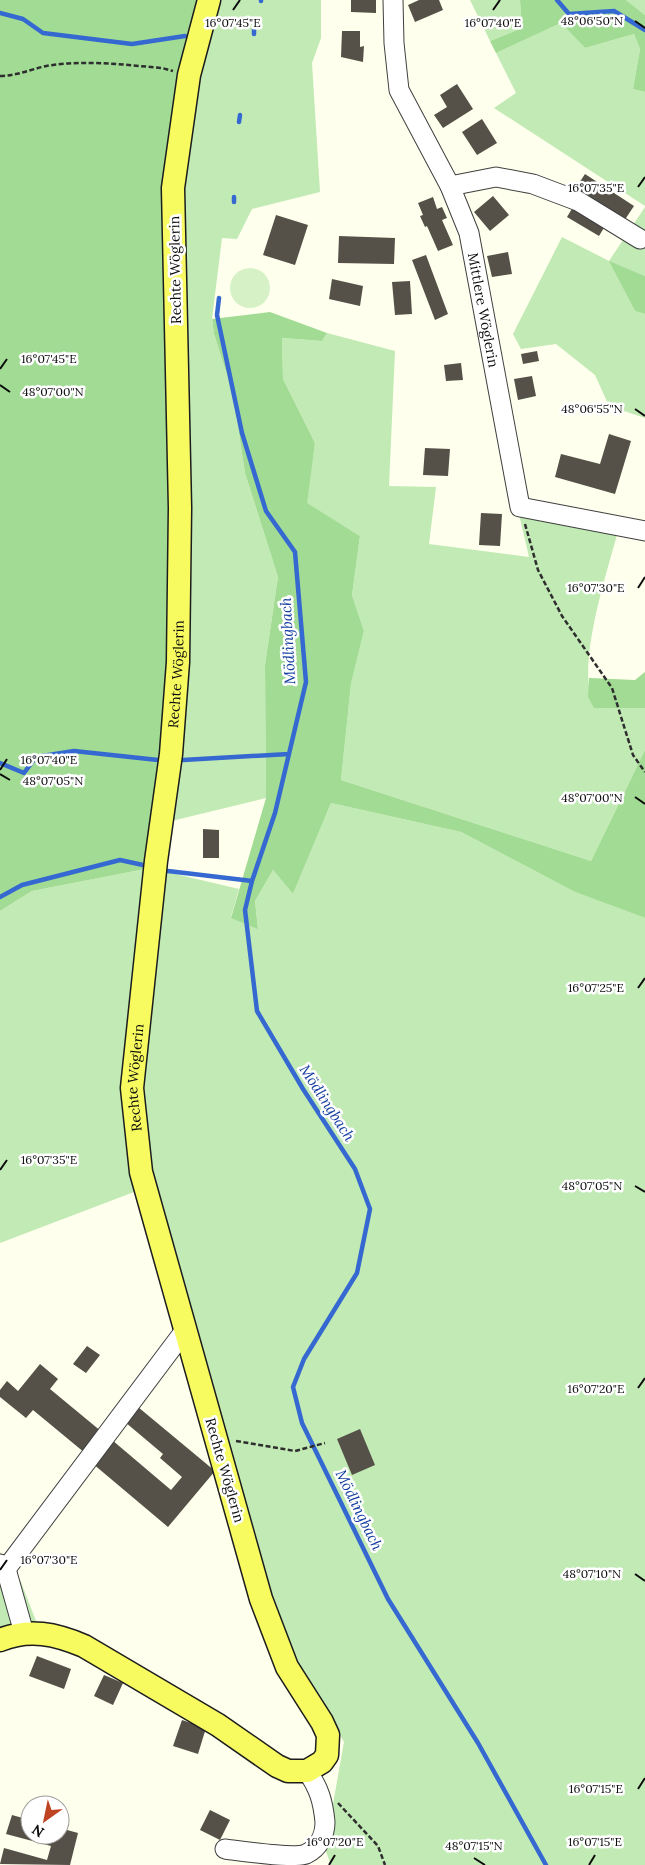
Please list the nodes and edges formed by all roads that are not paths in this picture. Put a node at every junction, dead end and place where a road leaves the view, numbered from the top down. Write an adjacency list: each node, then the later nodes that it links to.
1 (210, 0): 6 (main road, Rechte Wöglerin)
2 (393, 0): 3 (street, Mittlere Wöglerin)
3 (450, 186): 4 (street); 5 (street, Mittlere Wöglerin)
4 (640, 239)
5 (645, 531)
6 (186, 1330): 7 (street); 10 (main road, Rechte Wöglerin)
7 (3, 1567): 8 (street)
8 (24, 1633): 9 (main road); 10 (main road)
9 (0, 1640)
10 (313, 1779): 11 (street)
11 (225, 1850)

